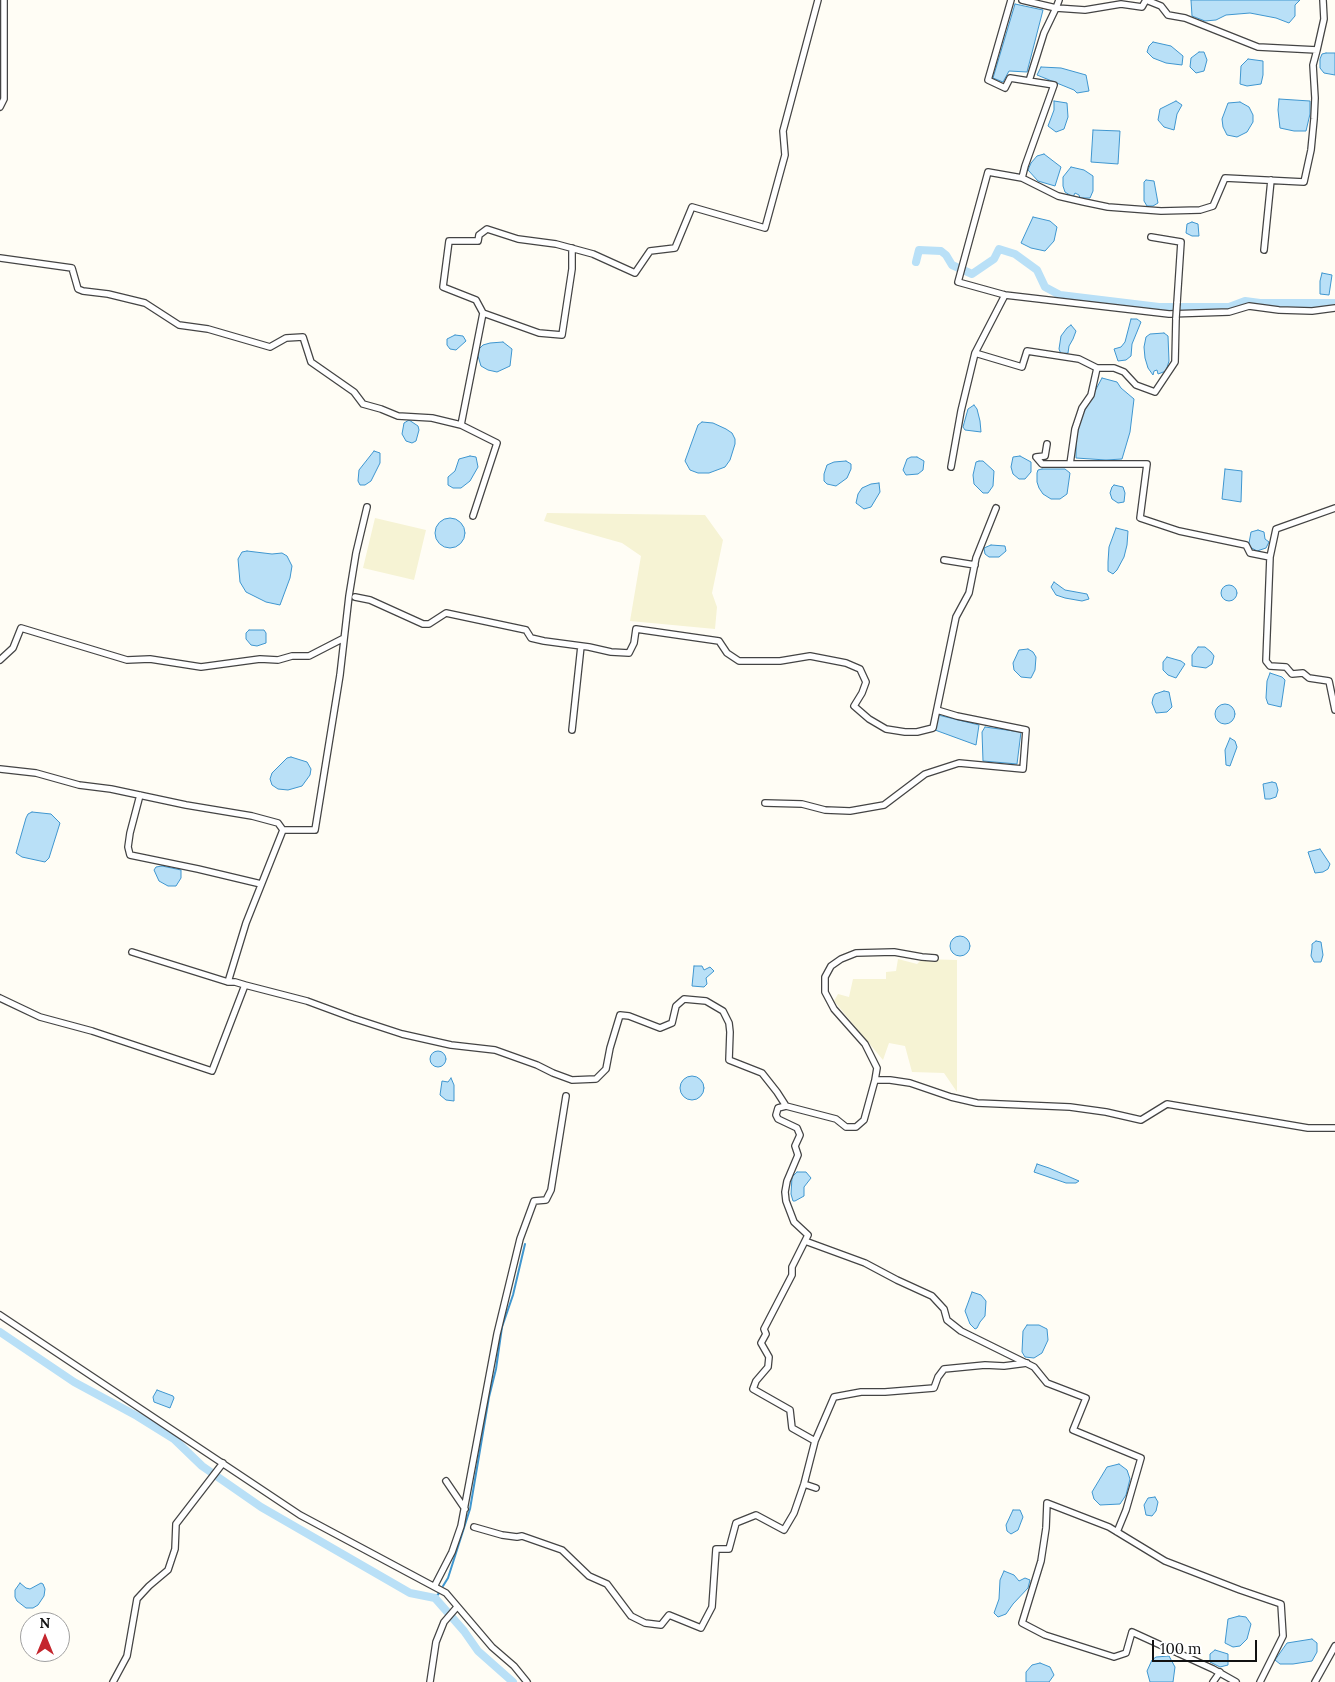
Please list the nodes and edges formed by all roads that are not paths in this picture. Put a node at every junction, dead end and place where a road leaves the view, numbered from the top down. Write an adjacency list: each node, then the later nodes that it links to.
1 (4, 0): 10 (street)
2 (818, 0): 14 (street)
3 (1011, 0): 9 (street)
4 (1022, 0): 7 (street)
5 (1059, 0): 7 (street)
6 (1323, 0): 8 (street)
7 (1056, 8): 8 (street); 9 (street)
8 (1317, 50): 12 (street)
9 (1029, 81): 11 (street)
10 (0, 107)
11 (1022, 178): 12 (street); 17 (street)
12 (1271, 180): 15 (street)
13 (1151, 237): 21 (street, bridge)
14 (572, 248): 19 (street); 19 (street)
15 (1264, 250)
16 (0, 258): 22 (street)
17 (1005, 295): 18 (street); 20 (street)
18 (1335, 308)
19 (483, 313): 22 (street)
20 (975, 353): 21 (street); 25 (street)
21 (1097, 368): 24 (street)
22 (461, 425): 29 (street)
23 (1047, 444): 24 (street)
24 (1070, 464): 30 (street)
25 (950, 467)
26 (368, 507): 34 (street)
27 (996, 508): 32 (street)
28 (1335, 508): 30 (street)
29 (473, 516)
30 (1270, 557): 38 (street)
31 (944, 560): 32 (street)
32 (975, 565): 37 (street)
33 (355, 597): 35 (street)
34 (344, 638): 36 (street); 43 (street)
35 (581, 646): 37 (street); 39 (street)
36 (0, 660)
37 (937, 710): 42 (street)
38 (1335, 710)
39 (572, 730)
40 (0, 769): 41 (street)
41 (140, 795): 43 (street); 44 (street)
42 (765, 804)
43 (283, 830): 44 (street)
44 (261, 884): 47 (street)
45 (132, 952): 47 (street)
46 (935, 958): 50 (street)
47 (228, 982): 48 (street)
48 (245, 985): 49 (street); 52 (street)
49 (0, 998)
50 (875, 1080): 52 (street); 53 (street)
51 (566, 1096): 62 (street)
52 (786, 1106): 54 (street)
53 (1335, 1128)
54 (805, 1241): 56 (street); 57 (street)
55 (0, 1315): 58 (street)
56 (1027, 1363): 57 (street); 64 (street)
57 (815, 1441): 60 (street)
58 (223, 1464): 65 (street); 69 (street)
59 (446, 1481): 62 (street)
60 (804, 1484): 61 (street); 63 (street)
61 (816, 1488)
62 (465, 1509): 65 (street)
63 (474, 1527)
64 (1116, 1532): 68 (street); 74 (street)
65 (435, 1586): 66 (street)
66 (455, 1610): 70 (street); 71 (street)
67 (1335, 1646): 75 (street)
68 (1220, 1672): 72 (street); 73 (street)
69 (113, 1682)
70 (430, 1682)
71 (528, 1682)
72 (1213, 1682)
73 (1236, 1682)
74 (1260, 1682)
75 (1315, 1682)

